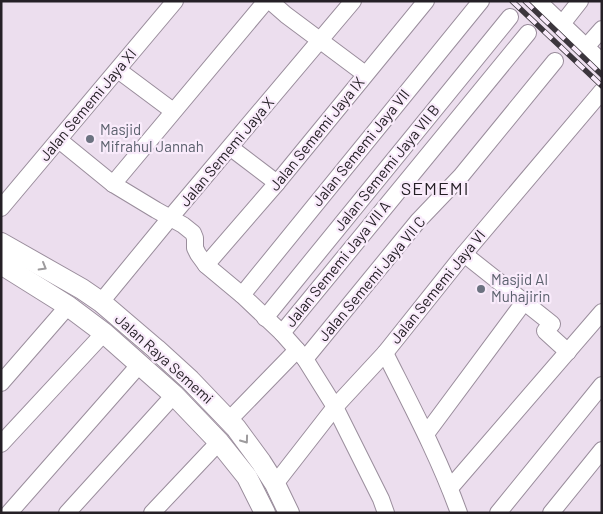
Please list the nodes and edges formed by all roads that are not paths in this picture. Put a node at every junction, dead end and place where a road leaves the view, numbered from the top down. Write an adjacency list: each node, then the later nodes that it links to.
1 (175, 1): 17 (street, Jalan Sememi Jaya XI)
2 (266, 1): 20 (street)
3 (270, 1): 13 (street)
4 (353, 1): 13 (street, Jalan Sememi Jaya X)
5 (426, 1): 18 (street, Jalan Sememi Jaya IX)
6 (481, 1): 31 (street, Jalan Sememi Jaya VII)
7 (538, 1): 10 (street)
8 (580, 1): 10 (street)
9 (510, 18): 36 (street, Jalan Sememi Jaya VII B)
10 (562, 24): 14 (street)
11 (602, 29): 14 (street)
12 (528, 33): 38 (street, Jalan Sememi Jaya VII A)
13 (321, 40): 18 (street); 22 (street, Jalan Sememi Jaya X)
14 (586, 47): 16 (street)
15 (555, 62): 41 (street, Jalan Sememi Jaya VII C)
16 (602, 62)
17 (118, 70): 20 (street); 21 (street, Jalan Sememi Jaya XI)
18 (365, 74): 23 (street, Jalan Sememi Jaya IX)
19 (602, 91): 28 (street, Jalan Sememi Jaya VI)
20 (173, 111): 24 (street)
21 (59, 140): 24 (street); 25 (street, Jalan Sememi Jaya XI)
22 (231, 148): 23 (street); 26 (street, Jalan Sememi Jaya X)
23 (277, 183): 30 (street, Jalan Sememi Jaya IX)
24 (113, 184): 26 (street)
25 (1, 208)
26 (170, 218): 30 (street); 32 (street, Jalan Sememi Jaya X)
27 (1, 243): 32 (main road, Jalan Raya Sememi, one-way to 32)
28 (464, 254): 33 (street); 39 (street, Jalan Sememi Jaya VI)
29 (1, 264): 34 (main road, Jalan Raya Sememi)
30 (206, 265): 31 (street)
31 (242, 295): 36 (street)
32 (101, 302): 47 (main road, Jalan Raya Sememi)
33 (524, 302): 40 (street); 48 (street)
34 (68, 306): 37 (main road, Jalan Raya Sememi); 43 (street)
35 (602, 312): 40 (street)
36 (265, 318): 38 (street)
37 (104, 333): 42 (main road, Jalan Raya Sememi); 50 (street)
38 (282, 333): 41 (street)
39 (385, 352): 46 (street, Jalan Sememi Jaya VI); 48 (street)
40 (568, 352): 53 (street)
41 (301, 355): 46 (street); 47 (street)
42 (140, 364): 45 (main road, Jalan Raya Sememi); 55 (street)
43 (1, 383)
44 (602, 385): 61 (street)
45 (174, 395): 49 (main road, Jalan Raya Sememi); 56 (street)
46 (335, 407): 52 (street, Jalan Sememi Jaya VI); 59 (street)
47 (229, 420): 52 (main road, Jalan Raya Sememi, one-way to 52)
48 (426, 434): 53 (street)
49 (219, 442): 54 (main road, Jalan Raya Sememi); 57 (street)
50 (1, 444)
51 (602, 450): 62 (street)
52 (275, 484): 58 (main road, Jalan Raya Sememi)
53 (450, 488): 60 (street)
54 (259, 510)
55 (9, 513)
56 (67, 513)
57 (152, 513)
58 (289, 513)
59 (386, 513)
60 (459, 513)
61 (498, 513)
62 (551, 513)

